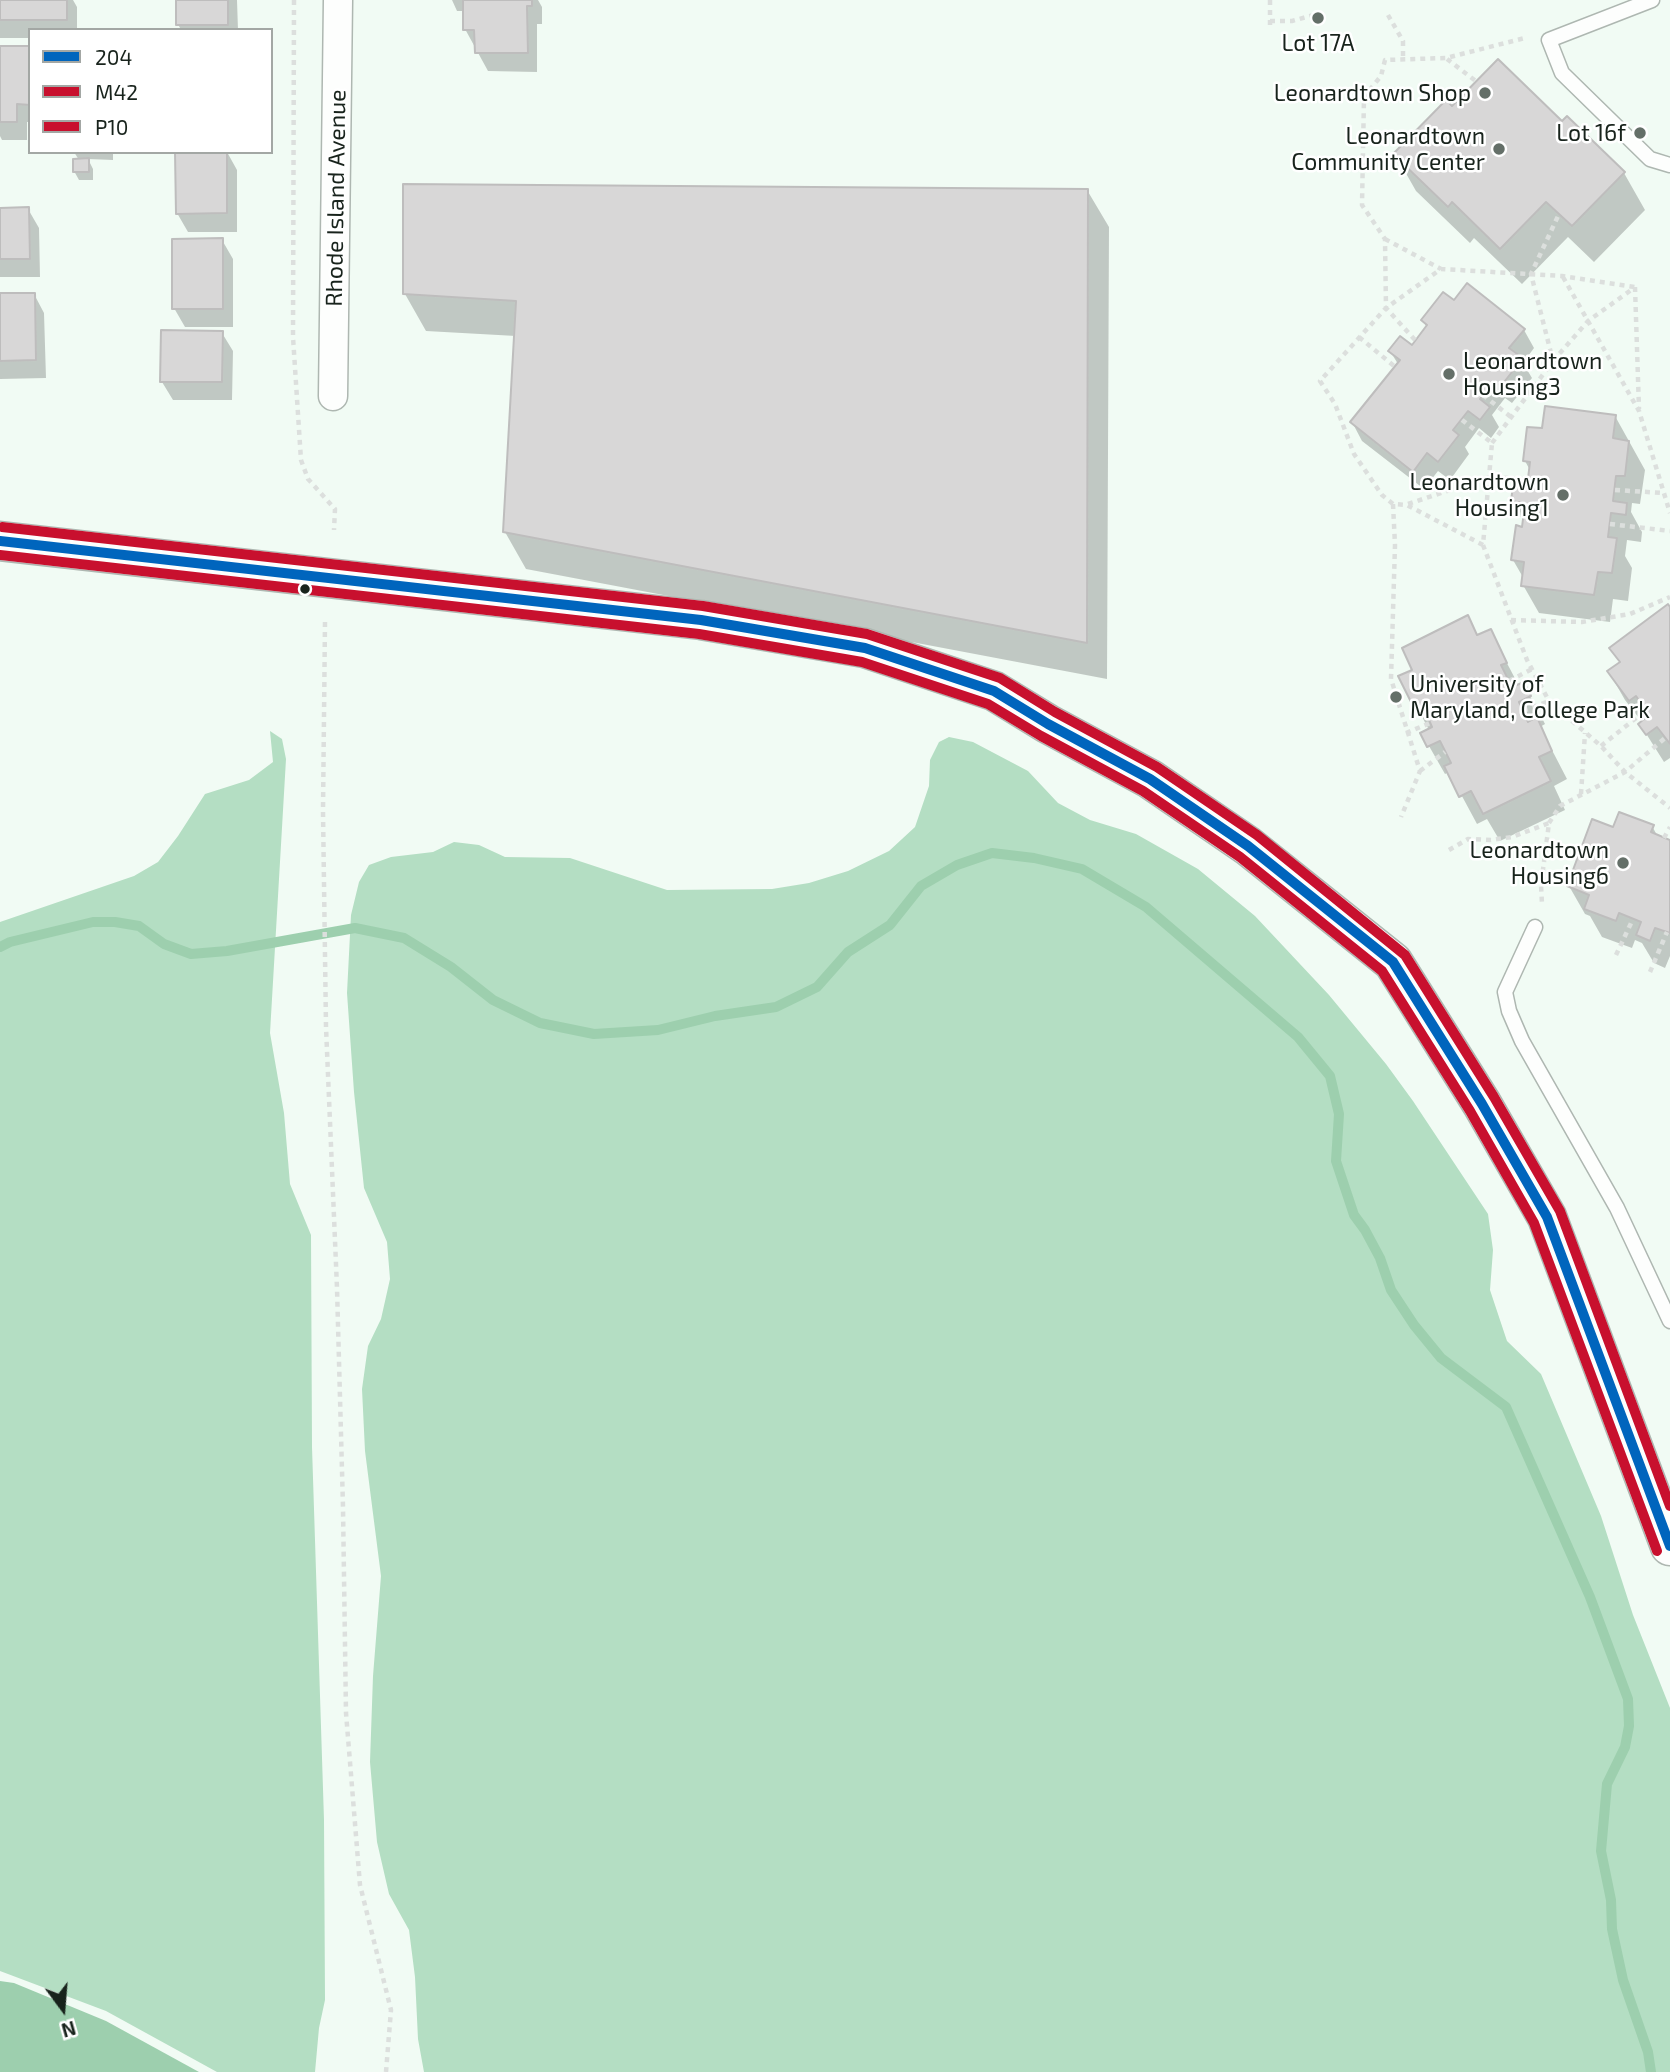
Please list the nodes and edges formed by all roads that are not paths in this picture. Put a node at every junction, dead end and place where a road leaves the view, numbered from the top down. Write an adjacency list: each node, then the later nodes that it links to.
1 (338, 0): 4 (street, Rhode Island Avenue)
2 (1652, 0): 3 (lane)
3 (1670, 165)
4 (334, 396)
5 (0, 541): 8 (main road)
6 (1539, 922): 7 (lane)
7 (1670, 1321)
8 (1670, 1546)

